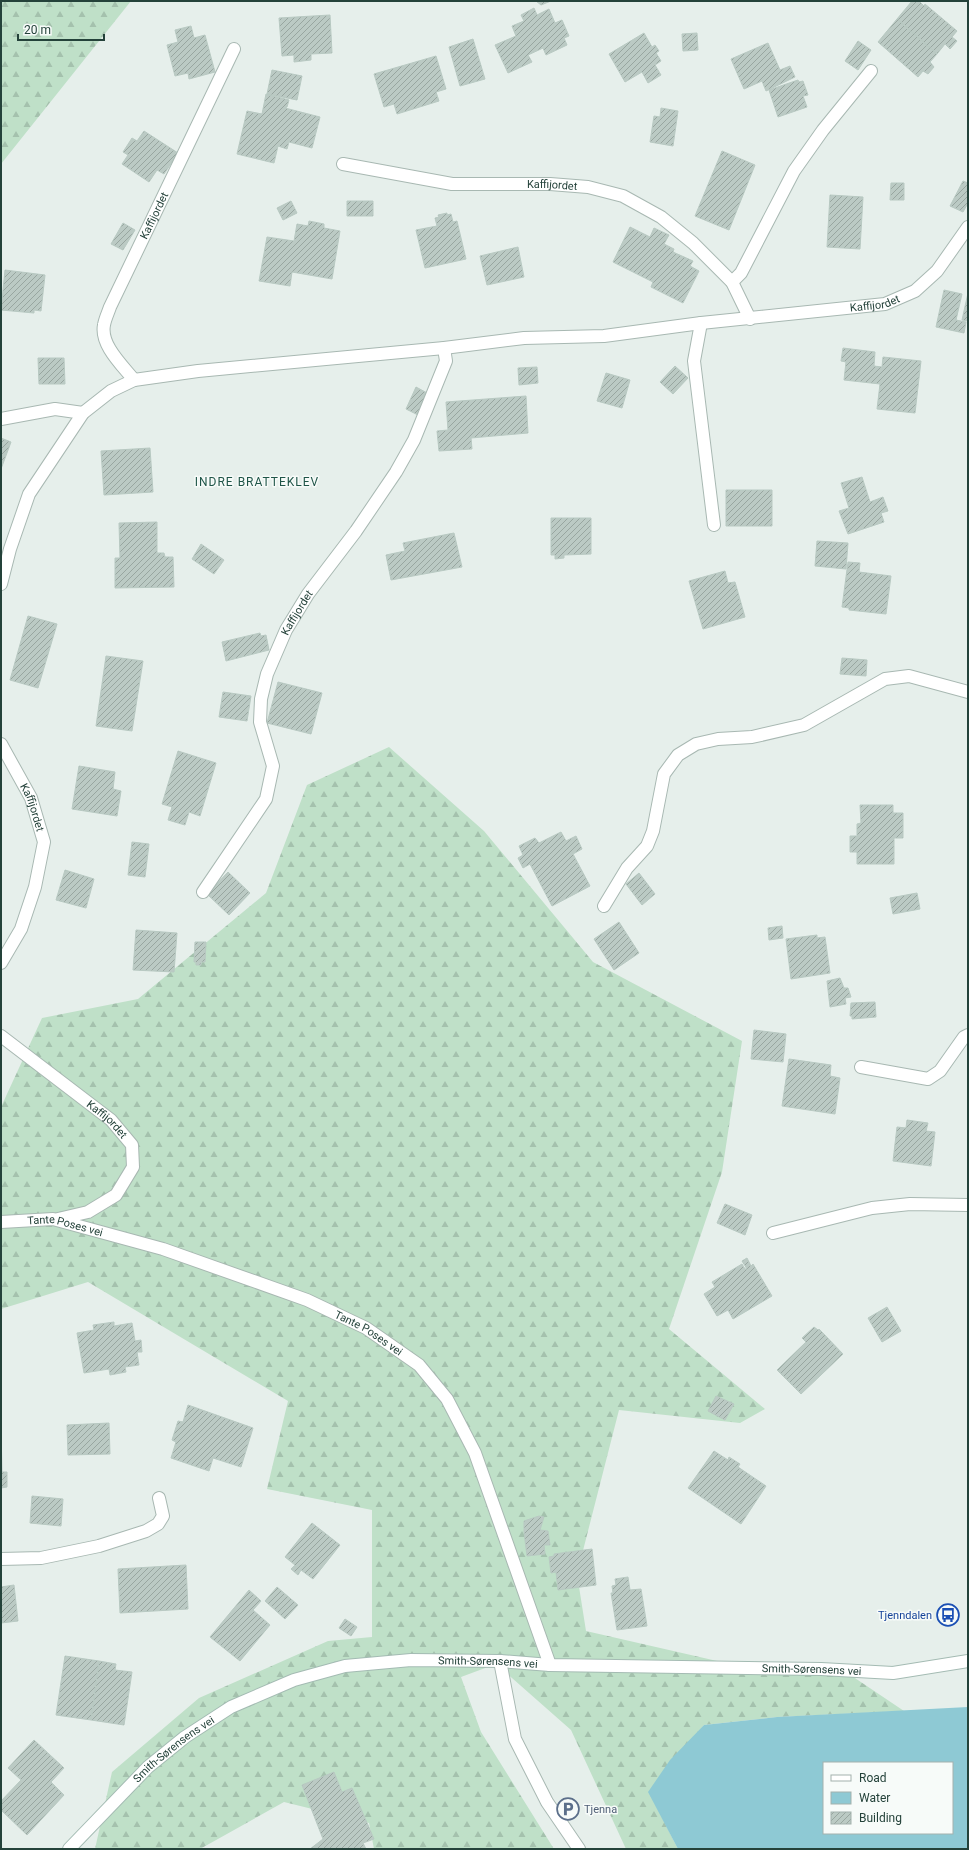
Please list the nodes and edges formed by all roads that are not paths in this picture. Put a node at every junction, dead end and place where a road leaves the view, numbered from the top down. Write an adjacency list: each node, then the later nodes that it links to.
1 (234, 49): 9 (street, Kaffijordet)
2 (871, 71): 5 (street)
3 (343, 164): 5 (street, Kaffijordet)
4 (968, 227): 6 (street, Kaffijordet)
5 (732, 282): 6 (street, Kaffijordet)
6 (750, 319): 7 (street, Kaffijordet)
7 (701, 323): 8 (street, Kaffijordet); 12 (street)
8 (444, 348): 9 (street, Kaffijordet); 16 (street, Kaffijordet)
9 (134, 380): 10 (street, Kaffijordet)
10 (83, 413): 11 (street); 13 (street, Kaffijordet)
11 (1, 419)
12 (714, 525)
13 (1, 584)
14 (968, 692): 17 (street)
15 (1, 744): 18 (street, Kaffijordet)
16 (203, 892)
17 (604, 906)
18 (1, 963)
19 (968, 1035): 21 (street)
20 (1, 1036): 23 (street, Kaffijordet)
21 (860, 1067)
22 (968, 1205): 25 (street)
23 (53, 1219): 24 (street, Tante Poses vei); 30 (street, Tante Poses vei)
24 (1, 1222)
25 (773, 1232)
26 (159, 1498): 27 (street)
27 (1, 1559)
28 (500, 1661): 30 (street, Smith-Sørensens vei); 31 (street, Smith-Sørensens vei); 32 (street)
29 (968, 1661): 30 (street, Smith-Sørensens vei)
30 (550, 1665)
31 (69, 1849)
32 (579, 1849)

